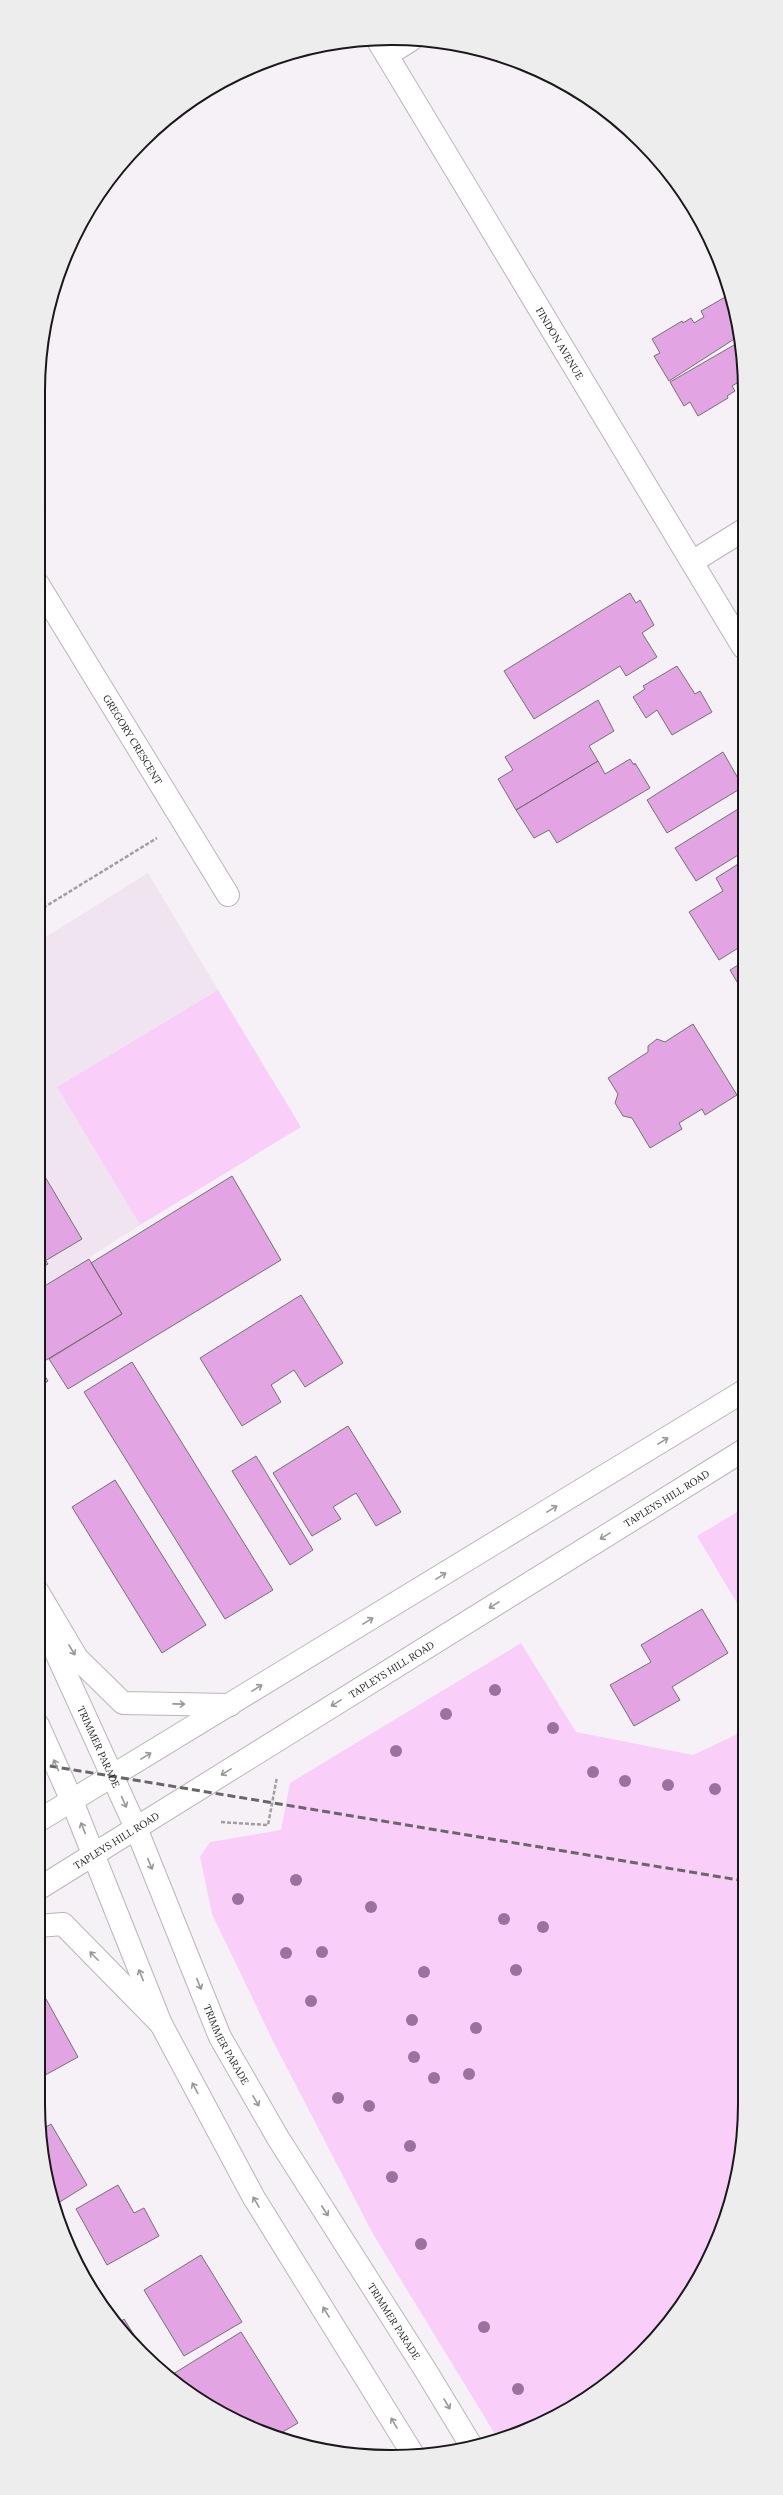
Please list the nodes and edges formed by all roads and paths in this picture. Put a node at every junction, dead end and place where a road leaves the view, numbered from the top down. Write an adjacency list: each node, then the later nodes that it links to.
1 (382, 47): 3 (main road, FINDON AVENUE)
2 (738, 533): 3 (main road)
3 (692, 562): 5 (main road, FINDON AVENUE)
4 (45, 595): 6 (main road, GREGORY CRESCENT)
5 (738, 640)
6 (183, 822): 7 (main road, GREGORY CRESCENT); 8 (path)
7 (228, 895)
8 (45, 907)
9 (738, 1395): 13 (main road, one-way to 9)
10 (738, 1454): 18 (main road, TAPLEYS HILL ROAD, one-way to 18)
11 (45, 1604): 13 (main road, one-way to 13)
12 (45, 1628): 15 (main road, TRIMMER PARADE)
13 (230, 1705): 15 (main road, one-way to 13)
14 (45, 1741): 16 (main road, one-way to 14)
15 (112, 1776): 16 (main road); 18 (main road, TRIMMER PARADE, one-way to 18)
16 (72, 1801): 17 (main road); 19 (main road, one-way to 16)
17 (45, 1817)
18 (136, 1828): 19 (main road, TAPLEYS HILL ROAD); 23 (main road, TRIMMER PARADE, one-way to 23)
19 (93, 1854): 20 (main road, TAPLEYS HILL ROAD); 22 (main road, one-way to 19)
20 (45, 1885)
21 (45, 1925): 22 (main road, one-way to 21)
22 (161, 2024): 24 (main road, one-way to 22)
23 (468, 2441)
24 (410, 2449)

